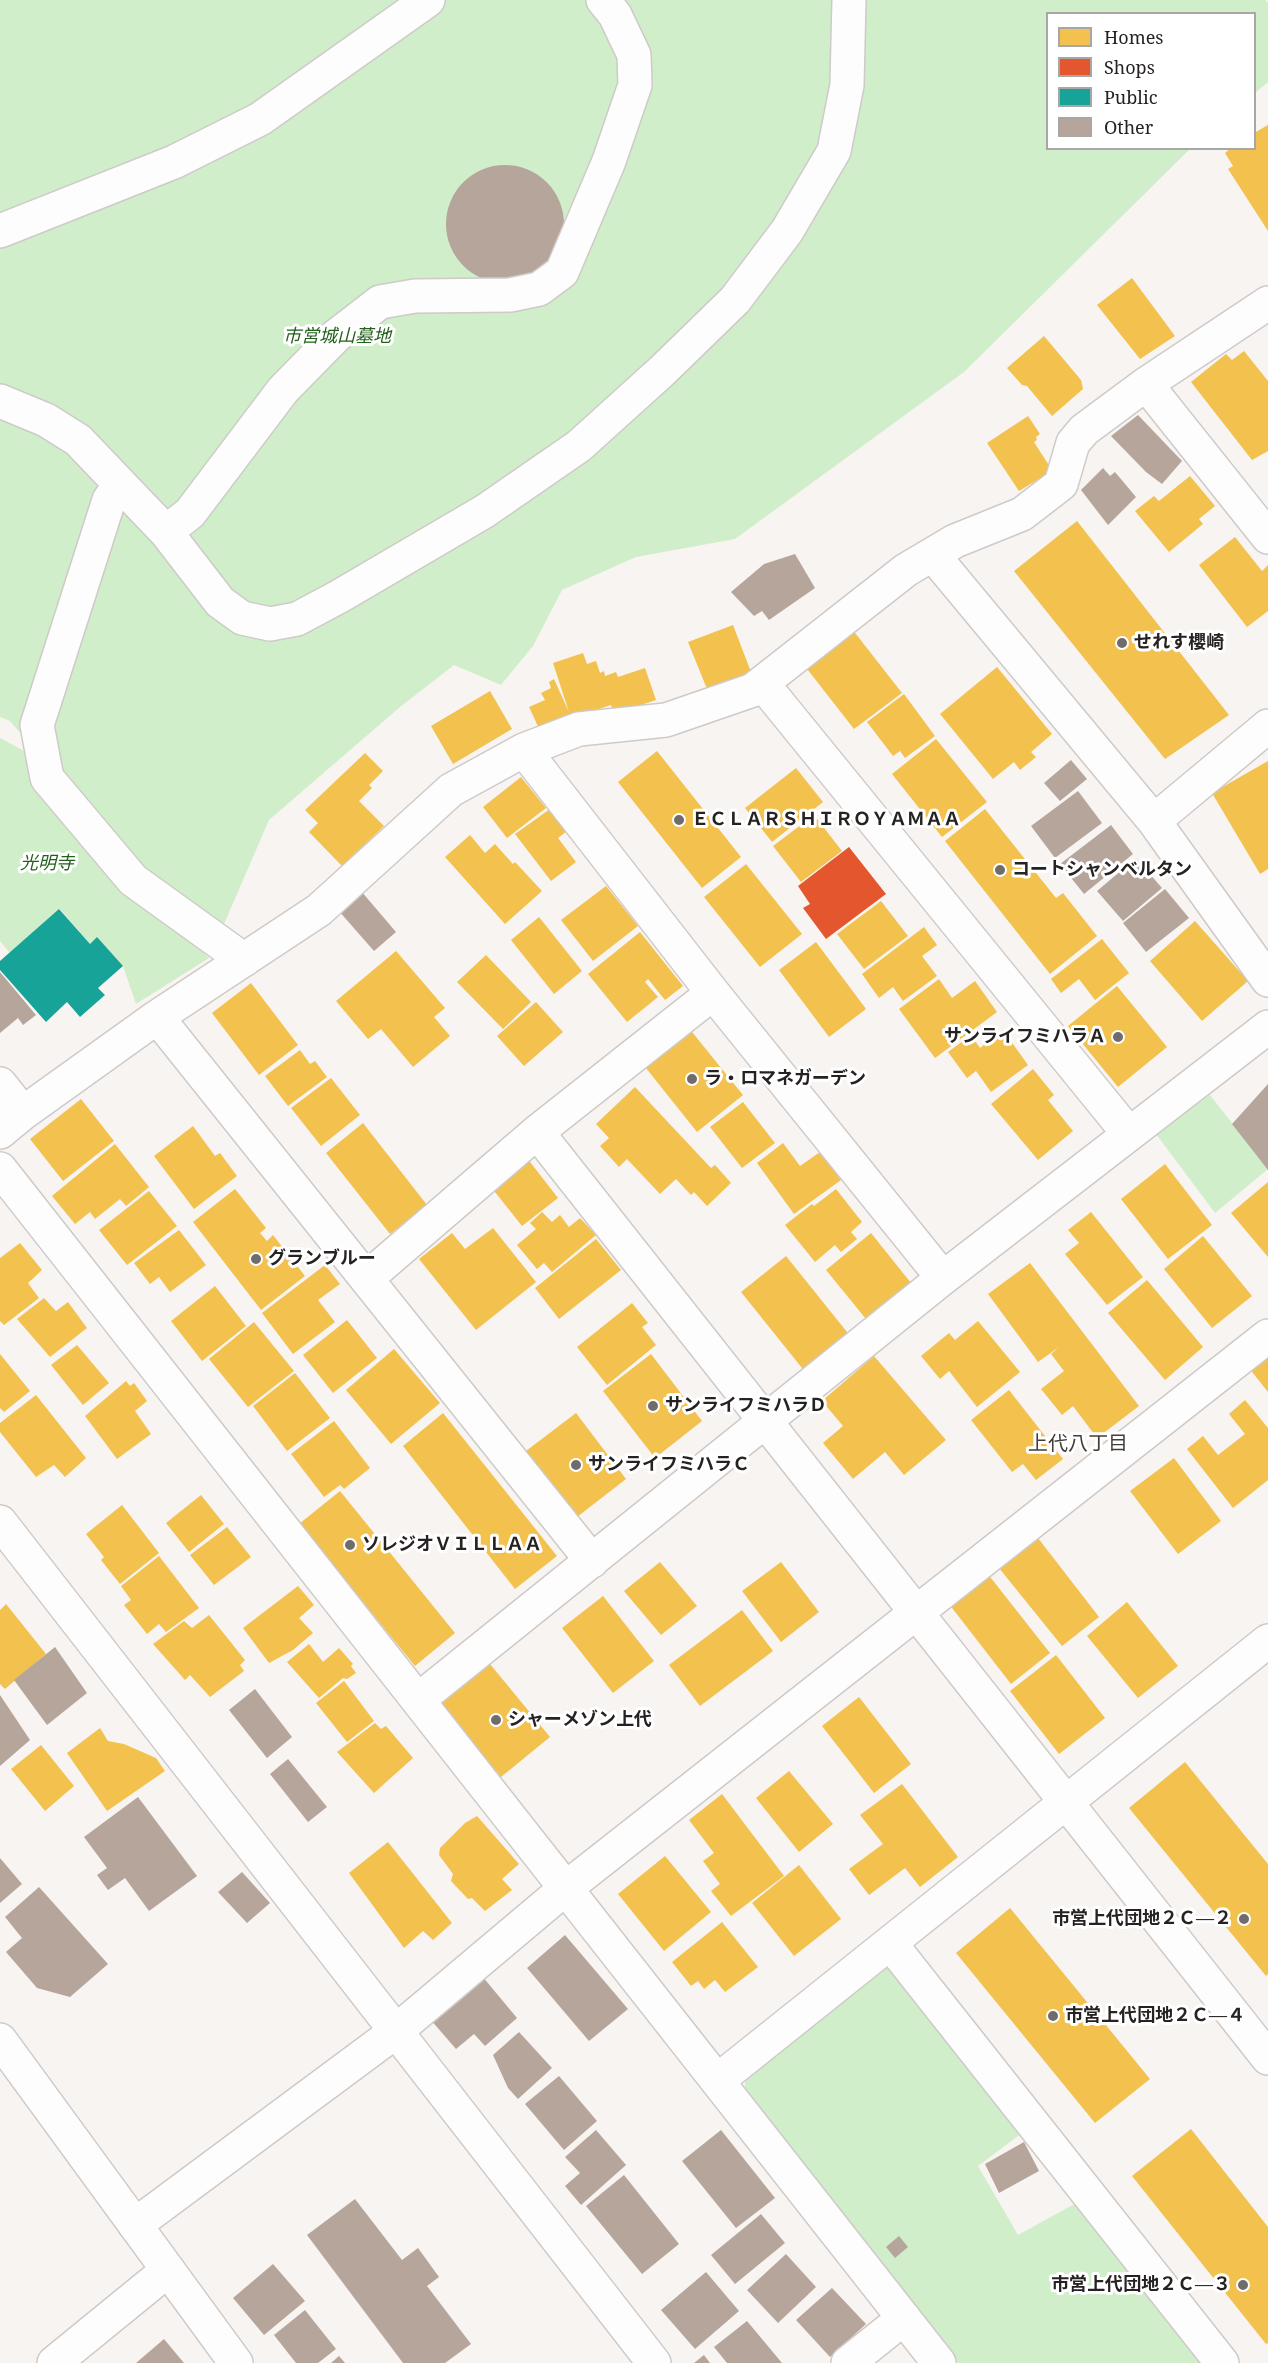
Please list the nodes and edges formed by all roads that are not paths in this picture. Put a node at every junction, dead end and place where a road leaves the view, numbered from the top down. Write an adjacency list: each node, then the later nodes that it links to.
1 (428, 0): 4 (street)
2 (603, 0): 9 (street)
3 (849, 0): 9 (street)
4 (0, 231)
5 (1268, 303): 6 (street)
6 (1146, 384): 10 (street); 11 (street)
7 (0, 401): 8 (street)
8 (120, 485): 9 (street); 16 (street)
9 (166, 532)
10 (1268, 537)
11 (933, 555): 12 (street); 15 (street)
12 (762, 683): 14 (street); 24 (street)
13 (1268, 726): 15 (street)
14 (524, 750): 16 (street); 18 (street)
15 (1154, 821): 17 (street)
16 (243, 960): 19 (street)
17 (1268, 980)
18 (713, 993): 23 (street); 27 (street)
19 (157, 1017): 22 (street); 26 (street)
20 (1268, 1027): 24 (street)
21 (0, 1084): 22 (street)
22 (11, 1122)
23 (537, 1132): 26 (street); 29 (street)
24 (1129, 1134): 27 (street)
25 (0, 1169): 34 (street)
26 (367, 1278): 31 (street)
27 (943, 1278): 29 (street)
28 (1268, 1336): 32 (street)
29 (766, 1421): 31 (street); 32 (street)
30 (0, 1522): 38 (street)
31 (592, 1561): 34 (street)
32 (917, 1613): 35 (street); 36 (street)
33 (1268, 1641): 35 (street)
34 (418, 1700): 36 (street)
35 (1065, 1802): 37 (street); 40 (street)
36 (566, 1888): 38 (street); 41 (street)
37 (890, 1943): 41 (street); 50 (street)
38 (395, 2032): 42 (street); 47 (street)
39 (0, 2040): 42 (street)
40 (1268, 2058)
41 (717, 2081): 44 (street)
42 (135, 2225): 43 (street)
43 (168, 2270): 45 (street); 46 (street)
44 (904, 2318): 48 (street); 49 (street)
45 (54, 2363)
46 (236, 2363)
47 (654, 2363)
48 (849, 2363)
49 (939, 2363)
50 (1222, 2363)

